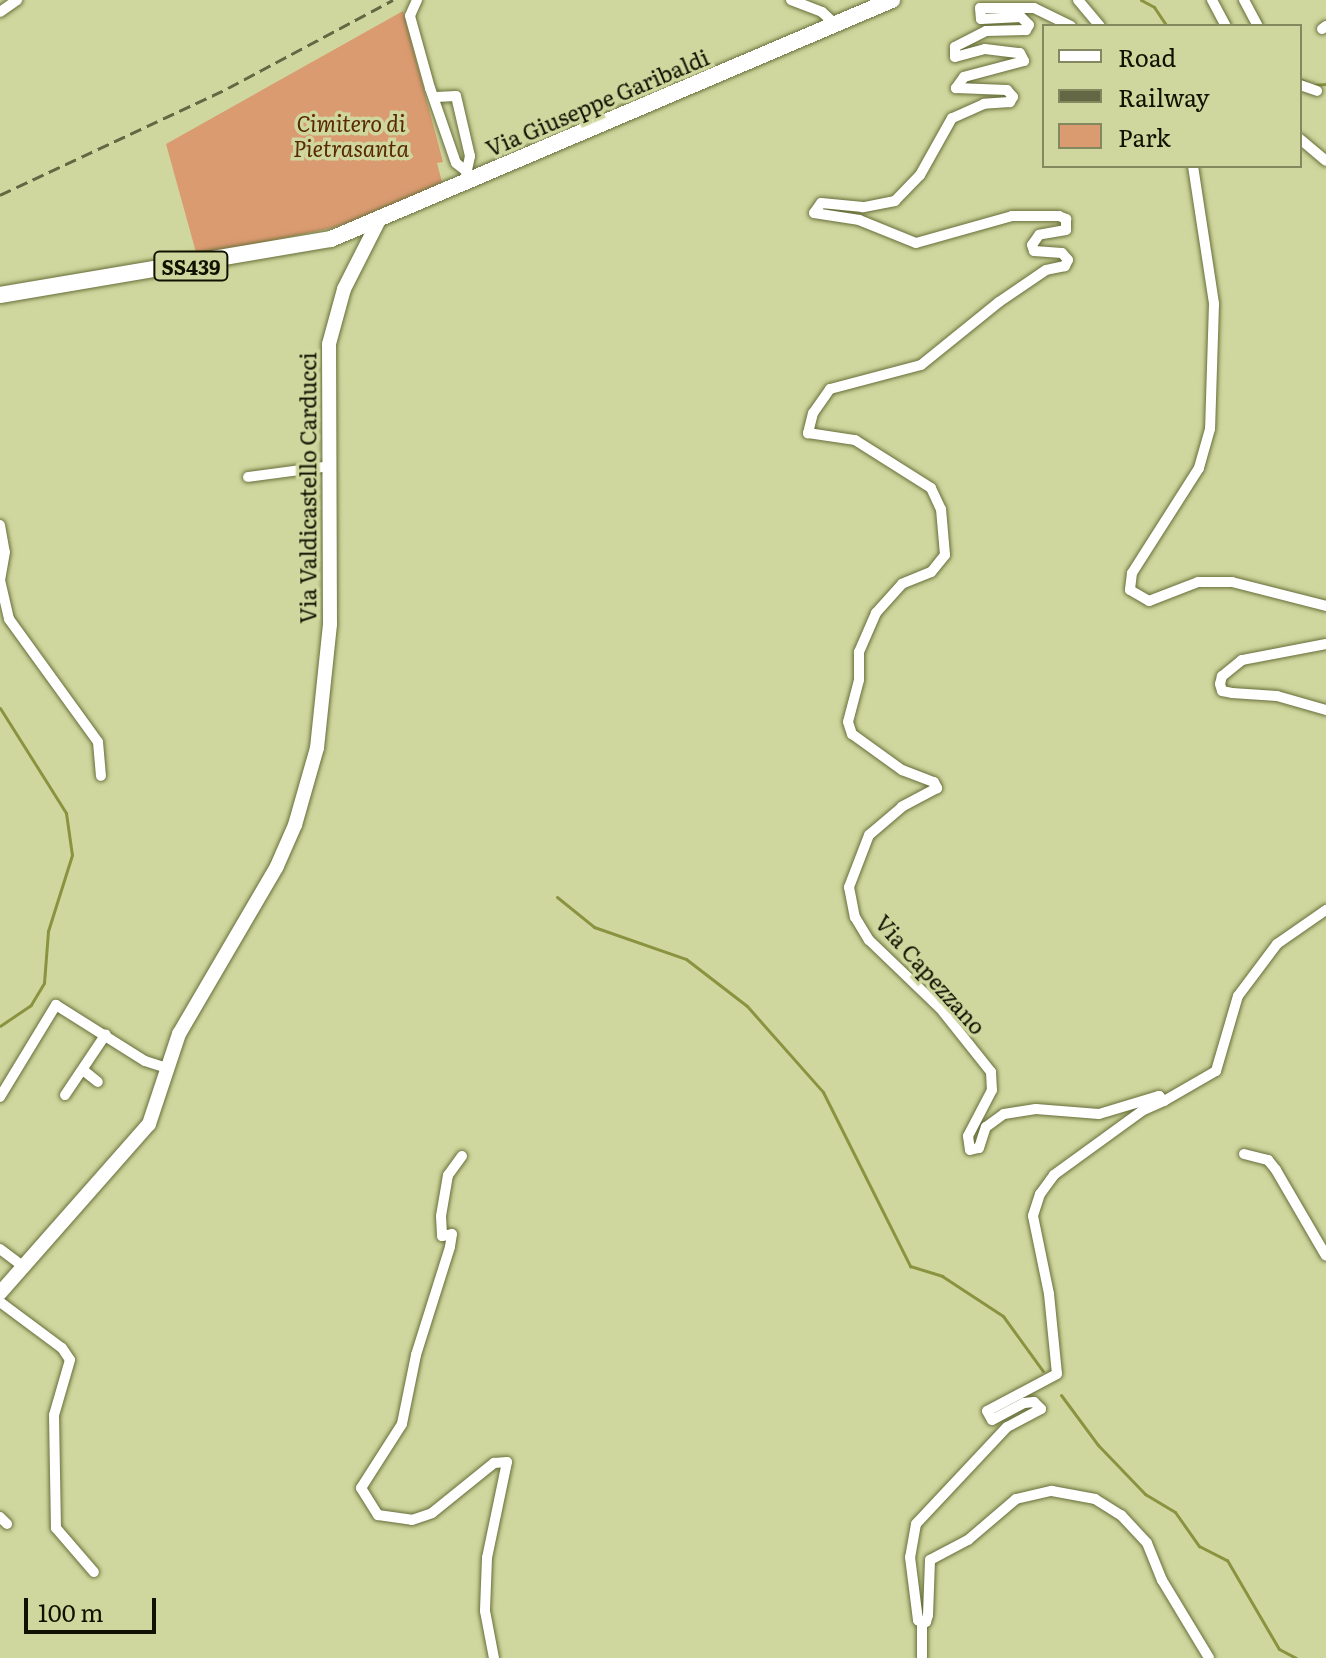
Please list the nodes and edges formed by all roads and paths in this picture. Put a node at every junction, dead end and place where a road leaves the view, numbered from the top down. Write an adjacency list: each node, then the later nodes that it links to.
1 (17, 0): 8 (street)
2 (417, 0): 16 (street)
3 (791, 0): 9 (street)
4 (892, 0): 9 (main road, Via Giuseppe Garibaldi / SS439)
5 (1078, 0): 11 (street)
6 (1212, 0): 12 (street)
7 (1244, 0): 13 (street)
8 (1, 7)
9 (835, 24): 20 (main road, Via Giuseppe Garibaldi / SS439)
10 (1067, 24): 38 (street, Via Capezzano)
11 (1098, 24)
12 (1225, 24)
13 (1257, 24)
14 (1302, 86): 15 (street)
15 (1317, 91)
16 (436, 97): 20 (street); 20 (street)
17 (1302, 141): 18 (street)
18 (1326, 161)
19 (1193, 168): 27 (street)
20 (465, 177): 21 (main road, Via Giuseppe Garibaldi / SS439)
21 (378, 222): 22 (main road, SS439); 23 (street, Via Valdicastello Carducci)
22 (0, 295)
23 (330, 466): 24 (street); 33 (street, Via Valdicastello Carducci)
24 (248, 477)
25 (0, 525): 26 (street)
26 (0, 580): 30 (street)
27 (1326, 606)
28 (1326, 644): 29 (street)
29 (1326, 710)
30 (101, 776)
31 (1326, 910): 38 (street)
32 (106, 1034): 33 (street); 34 (street); 37 (street)
33 (166, 1068): 43 (street, Via Valdicastello Carducci)
34 (83, 1070): 35 (street); 36 (street)
35 (98, 1082)
36 (65, 1095)
37 (0, 1097)
38 (1164, 1101): 47 (street)
39 (1244, 1154): 42 (street)
40 (462, 1156): 48 (street)
41 (0, 1249): 43 (street)
42 (1326, 1256)
43 (24, 1267): 44 (street, Via Valdicastello Carducci)
44 (0, 1293)
45 (0, 1302): 46 (street)
46 (94, 1572)
47 (922, 1624): 49 (street); 50 (street)
48 (494, 1658)
49 (922, 1658)
50 (1209, 1658)

